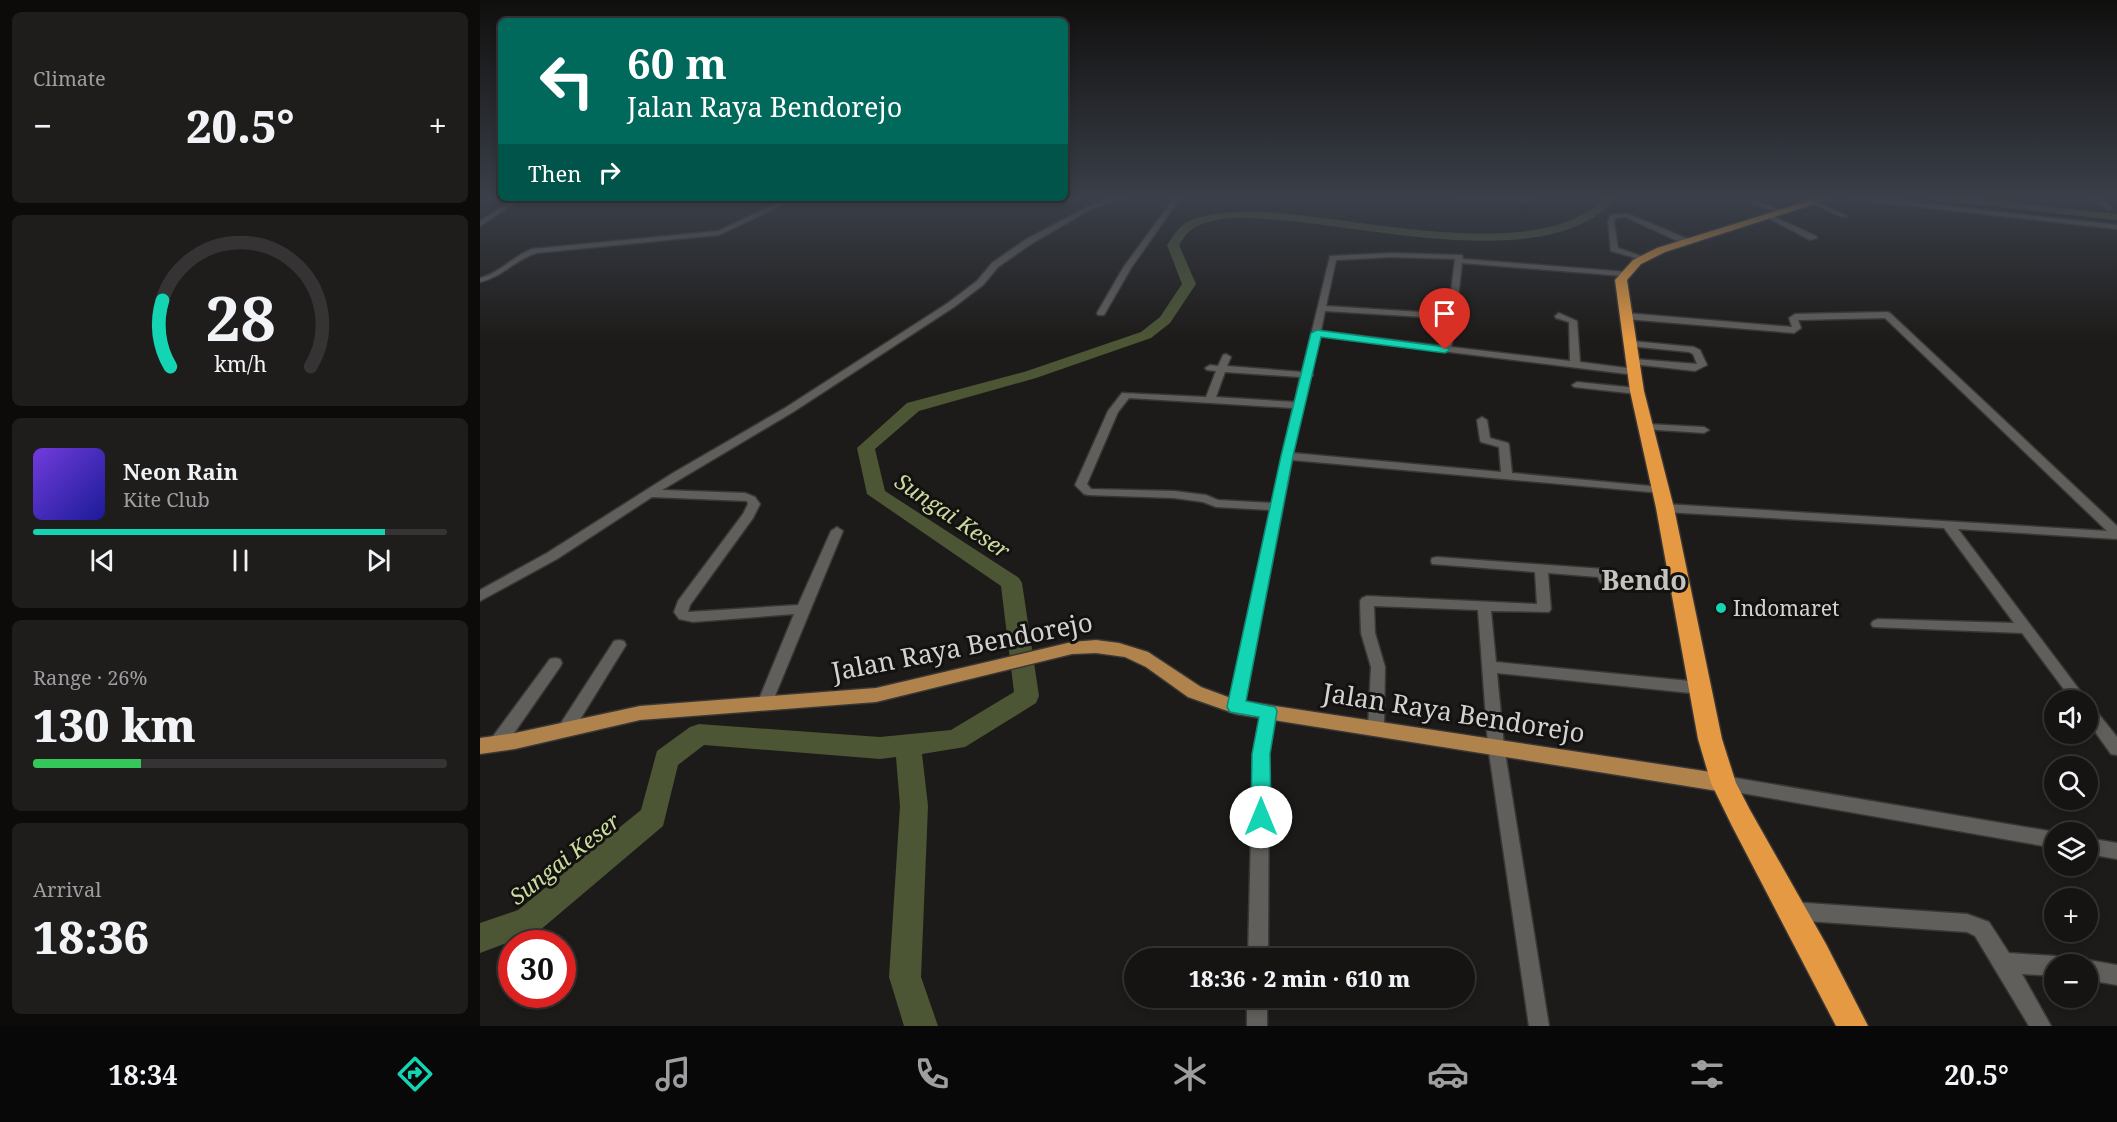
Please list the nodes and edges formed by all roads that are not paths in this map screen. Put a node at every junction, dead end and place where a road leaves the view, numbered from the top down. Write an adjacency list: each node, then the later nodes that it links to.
1 (598, 245): 10 (street)
2 (1024, 245): 37 (street)
3 (1144, 245): 13 (street)
4 (1614, 245): 6 (street)
5 (1675, 245): 6 (highway)
6 (1643, 258): 8 (highway)
7 (1460, 261): 8 (street); 11 (street); 20 (street)
8 (1623, 276): 9 (street); 16 (highway)
9 (1594, 277)
10 (480, 280)
11 (1324, 308): 14 (street); 18 (street)
12 (1690, 308): 17 (street)
13 (1101, 313)
14 (1421, 315)
15 (1559, 316): 22 (street)
16 (1626, 316): 17 (street); 19 (highway)
17 (1696, 321): 42 (street)
18 (1317, 333): 20 (street); 26 (street)
19 (1632, 344): 24 (highway); 24 (street)
20 (1445, 350): 22 (street)
21 (1226, 357): 25 (street)
22 (1575, 365): 24 (street)
23 (1210, 368): 25 (street)
24 (1635, 368): 28 (highway)
25 (1222, 369): 26 (street); 29 (street)
26 (1308, 375): 30 (street)
27 (1577, 385): 28 (street)
28 (1637, 391): 32 (highway)
29 (1210, 399): 30 (street); 38 (street)
30 (1300, 405): 34 (street)
31 (1482, 420): 35 (street)
32 (1647, 427): 33 (street); 36 (highway)
33 (1704, 430)
34 (1287, 456): 35 (street); 38 (street)
35 (1507, 475): 36 (street)
36 (1660, 490): 39 (highway)
37 (650, 493): 46 (street); 48 (street)
38 (1276, 507): 57 (street)
39 (1665, 508): 40 (street); 45 (highway)
40 (1948, 525): 42 (street); 50 (street)
41 (837, 531): 48 (street)
42 (2117, 534)
43 (1437, 561): 44 (street)
44 (1541, 569): 45 (street); 47 (street)
45 (1680, 588): 54 (highway)
46 (480, 596)
47 (1484, 606): 53 (street); 60 (street)
48 (803, 609): 56 (street)
49 (1878, 624): 50 (street)
50 (2025, 628): 55 (street)
51 (619, 645): 61 (street)
52 (555, 663): 62 (street)
53 (1489, 667): 54 (street); 63 (street)
54 (1700, 688): 65 (highway)
55 (2072, 690)
56 (765, 704): 57 (main road, Jalan Raya Bendorejo); 61 (main road, Jalan Raya Bendorejo)
57 (1236, 707): 58 (main road, Jalan Raya Bendorejo)
58 (1269, 711): 60 (main road, Jalan Raya Bendorejo); 70 (street)
59 (2098, 724): 64 (street)
60 (1376, 728): 63 (main road, Jalan Raya Bendorejo)
61 (565, 730): 62 (main road, Jalan Raya Bendorejo)
62 (489, 745)
63 (1496, 746): 65 (main road, Jalan Raya Bendorejo); 77 (street)
64 (2117, 749)
65 (1724, 783): 66 (street); 69 (highway)
66 (2044, 838)
67 (2098, 848): 68 (street)
68 (2117, 851)
69 (1792, 910): 71 (street); 78 (highway)
70 (1258, 948)
71 (2004, 963): 72 (street); 79 (street)
72 (2044, 965)
73 (2098, 972): 74 (street)
74 (2117, 975)
75 (1257, 1008): 76 (street)
76 (1257, 1026)
77 (1539, 1026)
78 (1852, 1026)
79 (2041, 1026)

